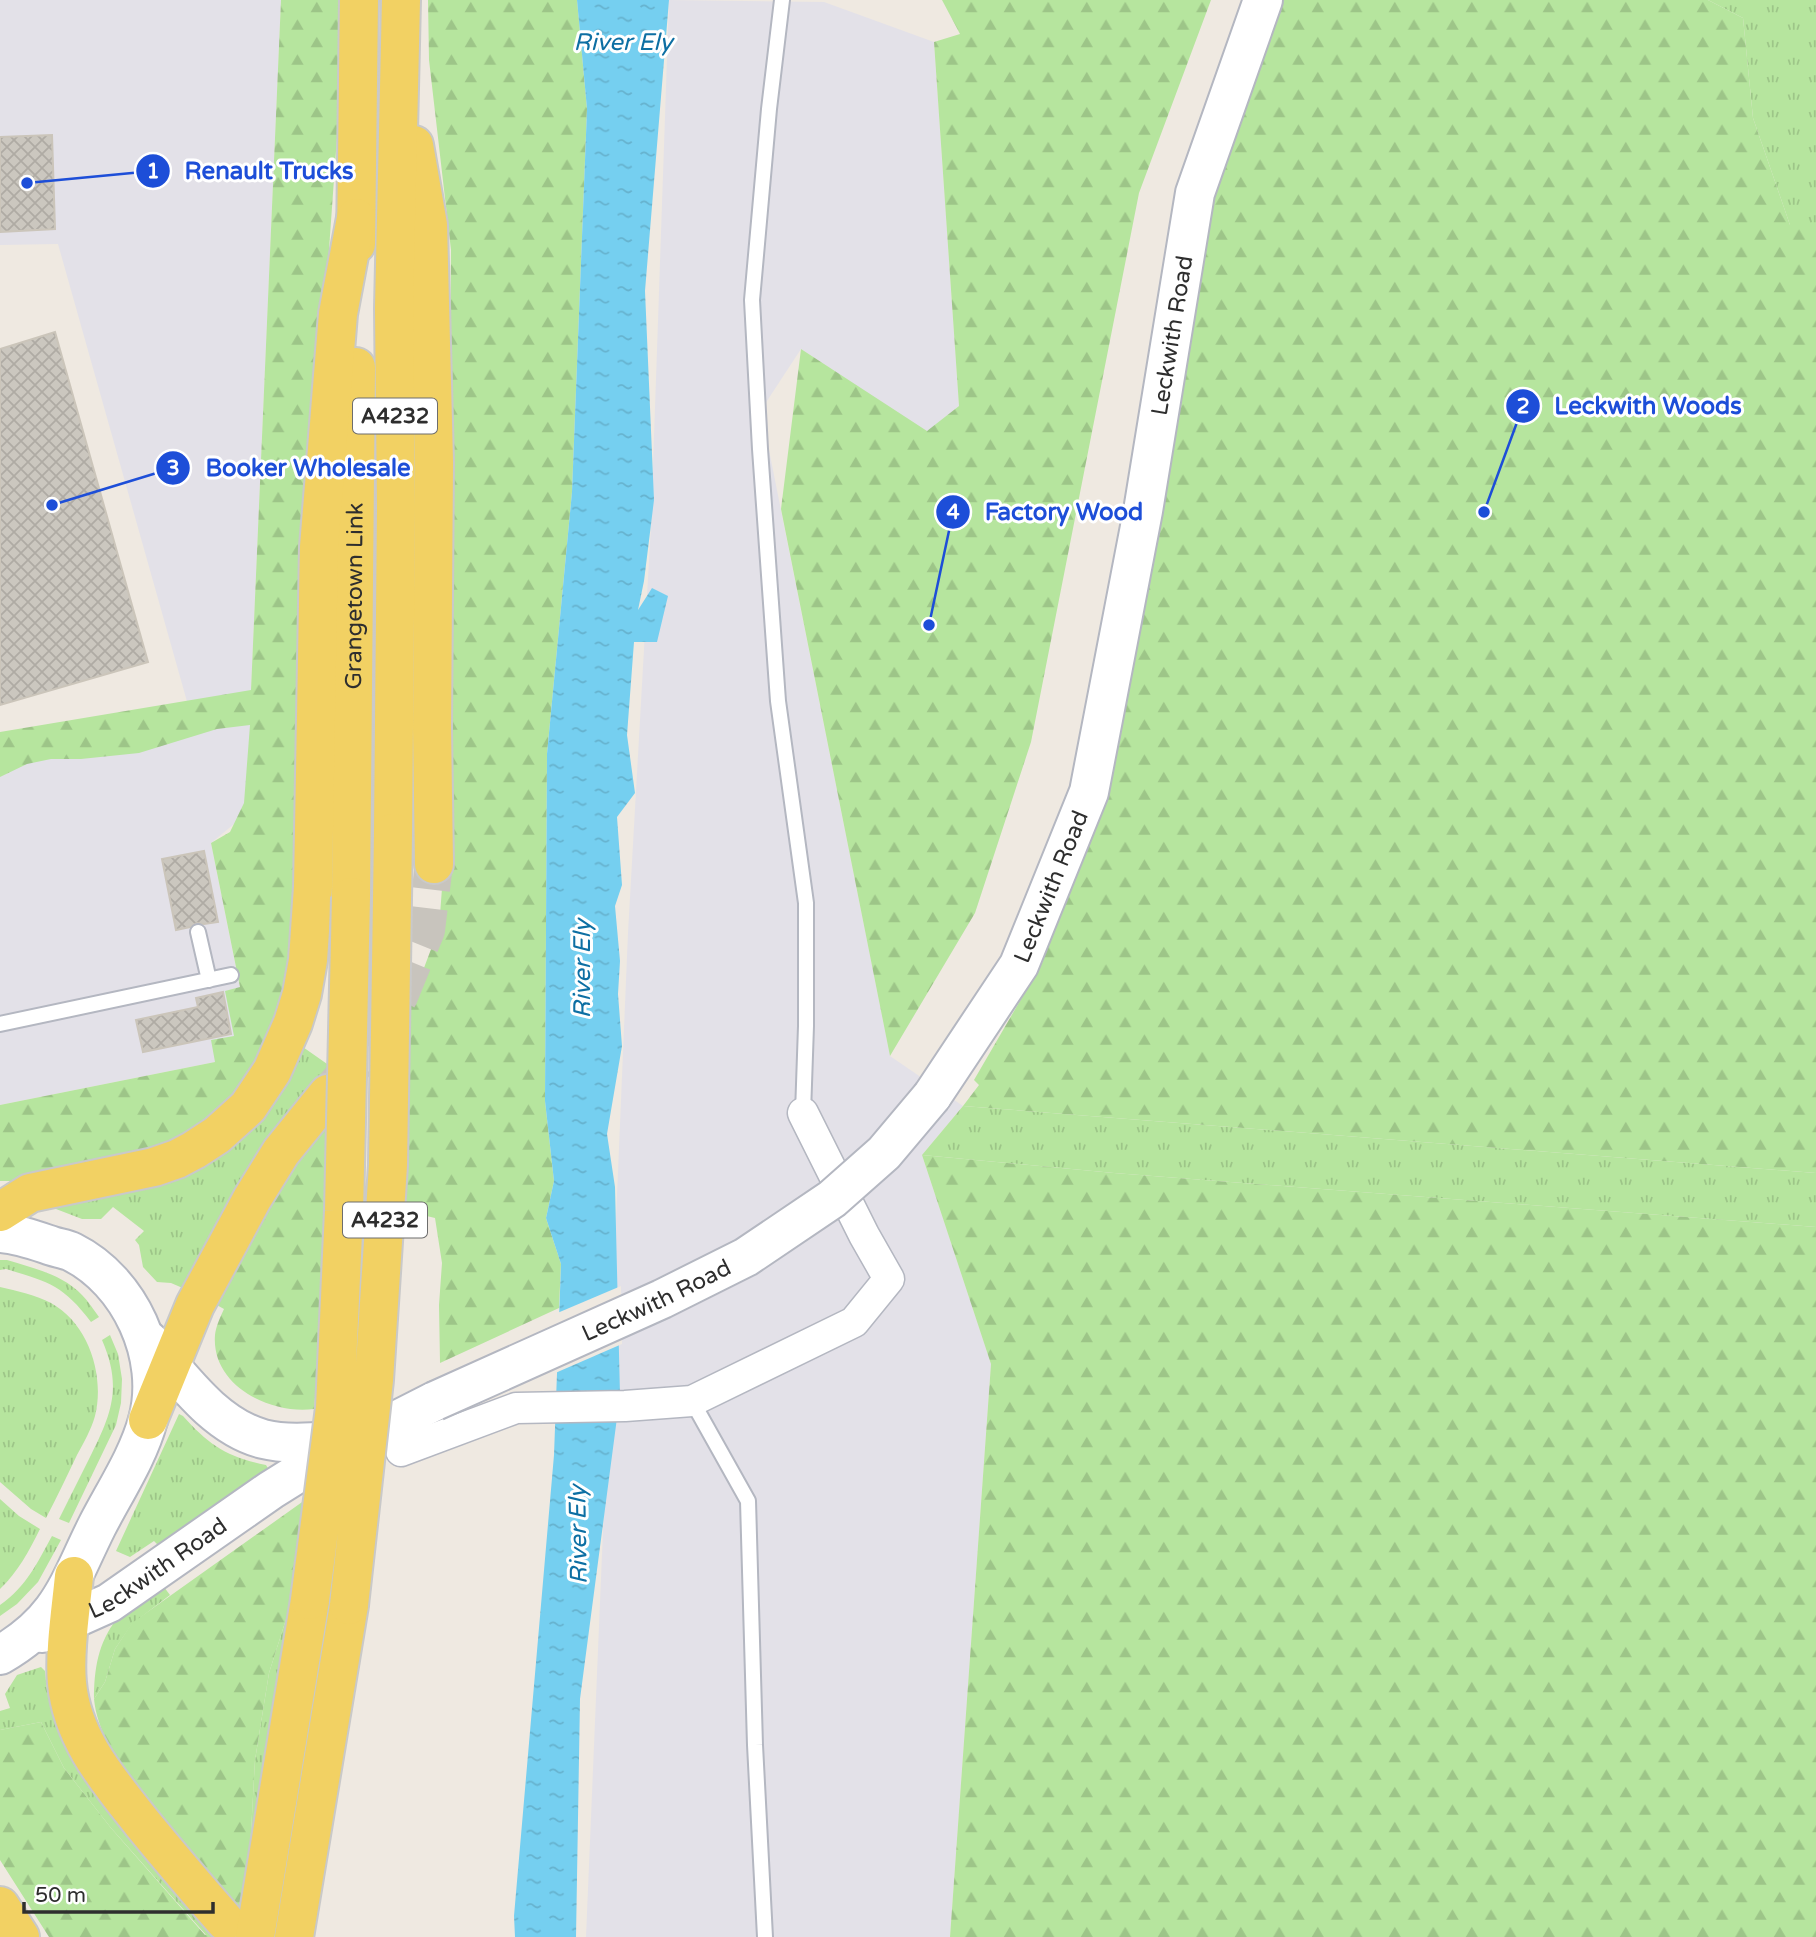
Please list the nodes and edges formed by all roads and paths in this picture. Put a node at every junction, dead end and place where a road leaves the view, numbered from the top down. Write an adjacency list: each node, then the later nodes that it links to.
1 (359, 0): 6 (main road, Grangetown Link / A4232)
2 (401, 0): 5 (main road, Grangetown Link / A4232)
3 (782, 0): 13 (lane)
4 (1263, 0): 21 (main road, Leckwith Road, bridge)
5 (400, 60): 7 (main road); 28 (main road, Grangetown Link / A4232, bridge)
6 (356, 218): 14 (main road); 26 (main road, Grangetown Link / A4232, bridge)
7 (434, 864)
8 (198, 932): 10 (lane)
9 (231, 975): 10 (lane)
10 (209, 980): 11 (lane)
11 (0, 1024)
12 (328, 1094): 18 (main road)
13 (803, 1113): 19 (street)
14 (0, 1211): 16 (street)
15 (0, 1233): 16 (main road)
16 (54, 1247): 17 (main road)
17 (141, 1332): 18 (main road, Leckwith Road); 20 (main road)
18 (170, 1366): 20 (main road); 21 (main road, Leckwith Road)
19 (692, 1401): 21 (street); 29 (lane)
20 (148, 1420): 22 (main road)
21 (376, 1432): 23 (main road, Leckwith Road)
22 (74, 1576): 23 (main road); 24 (main road)
23 (70, 1620): 24 (main road, Leckwith Road); 26 (main road)
24 (11, 1649)
25 (0, 1906): 27 (main road)
26 (240, 1929)
27 (20, 1937)
28 (294, 1937)
29 (765, 1937)

